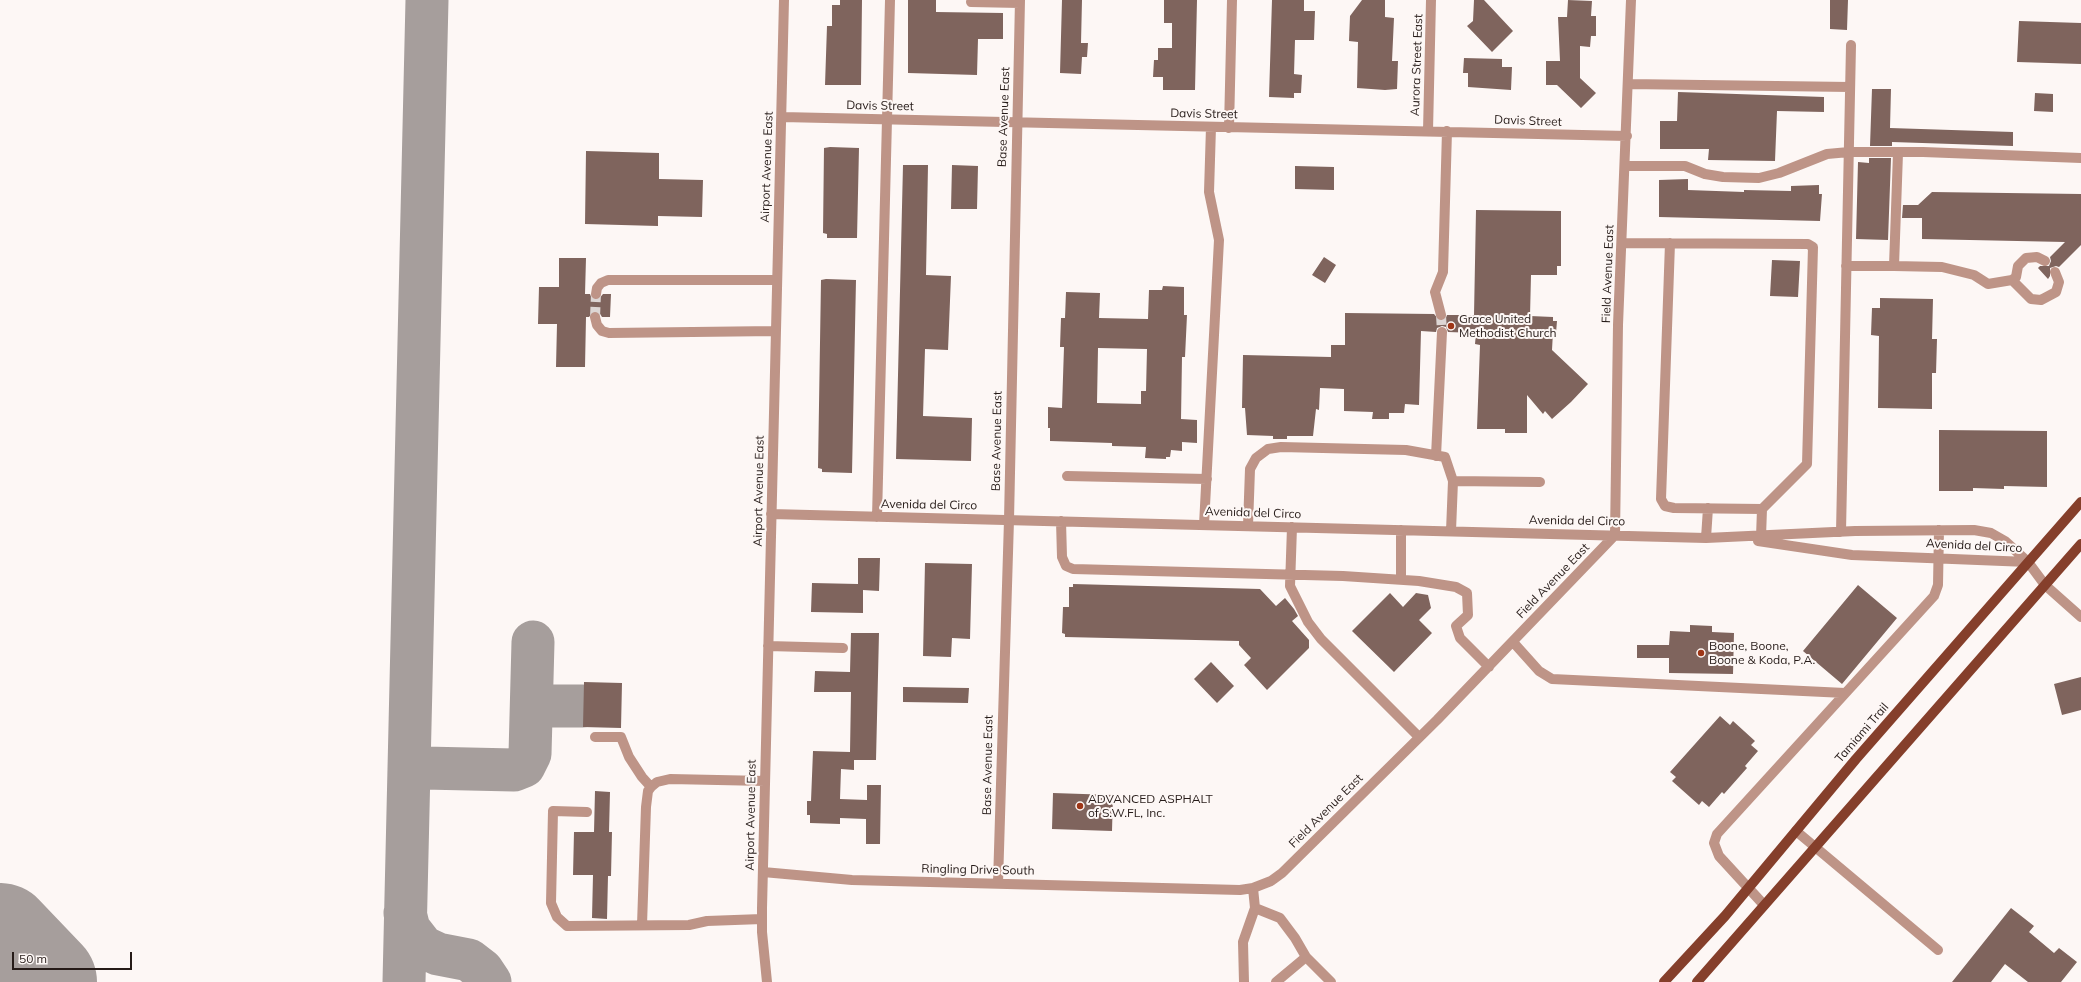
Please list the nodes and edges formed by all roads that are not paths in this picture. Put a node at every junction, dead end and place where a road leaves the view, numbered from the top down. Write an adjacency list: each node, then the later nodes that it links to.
1 (784, 0): 11 (street, Airport Avenue East)
2 (890, 0): 12 (street)
3 (1232, 0): 15 (street)
4 (1432, 0): 16 (street, Aurora Street East)
5 (1631, 0): 9 (street, Field Avenue East)
6 (971, 2): 7 (street)
7 (1020, 2): 13 (street, Base Avenue East)
8 (1851, 45): 10 (street)
9 (1628, 84): 10 (street); 18 (street, Field Avenue East)
10 (1850, 88): 19 (street)
11 (782, 117): 12 (street, Davis Street); 29 (street, Airport Avenue East)
12 (887, 120): 13 (street, Davis Street); 45 (street)
13 (1016, 122): 14 (street, Davis Street); 46 (street, Base Avenue East)
14 (1211, 127): 15 (street, Davis Street); 38 (street)
15 (1229, 128): 16 (street, Davis Street)
16 (1428, 131): 17 (street, Davis Street)
17 (1447, 131): 18 (street, Davis Street); 32 (street)
18 (1626, 136): 22 (street, Field Avenue East)
19 (1848, 152): 20 (street); 22 (street); 26 (street)
20 (1898, 153): 21 (street); 27 (street)
21 (2081, 158)
22 (1625, 166): 23 (street, Field Avenue East)
23 (1622, 243): 24 (street); 55 (street, Field Avenue East)
24 (1670, 244): 42 (street); 43 (street)
25 (2045, 261): 30 (street)
26 (1846, 266): 27 (street); 54 (street)
27 (1894, 266): 30 (street)
28 (2055, 272): 30 (street)
29 (777, 280): 31 (street); 34 (street, Airport Avenue East)
30 (2012, 280)
31 (596, 294)
32 (1441, 314)
33 (595, 317): 34 (street)
34 (776, 331): 44 (street, Airport Avenue East)
35 (1442, 332): 36 (street)
36 (1436, 456): 39 (street); 49 (street)
37 (1067, 476): 38 (street)
38 (1207, 479): 48 (street)
39 (1453, 481): 40 (street); 53 (street)
40 (1540, 482)
41 (2081, 502): 61 (main road, Tamiami Trail)
42 (1708, 508): 43 (street); 57 (street)
43 (1762, 509): 56 (street)
44 (771, 514): 45 (street, Avenida del Circo); 67 (street, Airport Avenue East)
45 (877, 516): 46 (street, Avenida del Circo)
46 (1009, 520): 47 (street, Avenida del Circo); 79 (street, Base Avenue East)
47 (1061, 521): 48 (street, Avenida del Circo); 62 (street)
48 (1204, 525): 49 (street, Avenida del Circo)
49 (1248, 526): 50 (street, Avenida del Circo)
50 (1292, 527): 51 (street, Avenida del Circo); 62 (street)
51 (1401, 530): 53 (street, Avenida del Circo); 63 (street)
52 (1939, 530): 54 (street, Avenida del Circo); 60 (street); 61 (street, Avenida del Circo)
53 (1451, 531): 55 (street, Avenida del Circo)
54 (1841, 532): 56 (street, Avenida del Circo)
55 (1615, 535): 57 (street, Avenida del Circo); 66 (street, Field Avenue East)
56 (1761, 536): 58 (street, Avenida del Circo)
57 (1706, 538): 58 (street, Avenida del Circo)
58 (1734, 538): 60 (street, Avenida del Circo)
59 (2081, 544): 64 (main road)
60 (1939, 557): 61 (street, Avenida del Circo); 70 (street)
61 (2028, 562): 64 (street); 76 (main road, Tamiami Trail)
62 (1291, 576): 63 (street); 72 (street)
63 (1401, 580): 69 (street)
64 (2045, 585): 65 (street); 77 (main road)
65 (2081, 617)
66 (1513, 642): 69 (street, Field Avenue East); 70 (street)
67 (768, 646): 68 (street); 73 (street, Airport Avenue East)
68 (843, 648)
69 (1489, 667): 72 (street, Field Avenue East)
70 (1846, 693): 82 (street)
71 (595, 737): 74 (street)
72 (1419, 737): 81 (street, Field Avenue East)
73 (765, 781): 74 (street); 78 (street, Airport Avenue East)
74 (652, 787): 86 (street)
75 (587, 812): 86 (street)
76 (1796, 831): 77 (street); 82 (main road, Tamiami Trail)
77 (1816, 846): 83 (main road); 87 (street)
78 (763, 872): 79 (street, Ringling Drive South); 85 (street, Airport Avenue East)
79 (998, 882): 80 (street, Ringling Drive South)
80 (1193, 888): 81 (street, Field Avenue East)
81 (1253, 888): 84 (street)
82 (1748, 888): 83 (street); 93 (main road, Tamiami Trail)
83 (1764, 905): 94 (main road)
84 (1255, 908): 88 (street); 90 (street)
85 (762, 919): 86 (street); 89 (street, Airport Avenue East)
86 (642, 925)
87 (1938, 950)
88 (1306, 957): 91 (street); 92 (street)
89 (767, 982)
90 (1244, 982)
91 (1276, 982)
92 (1331, 982)
93 (1664, 982)
94 (1697, 982)

